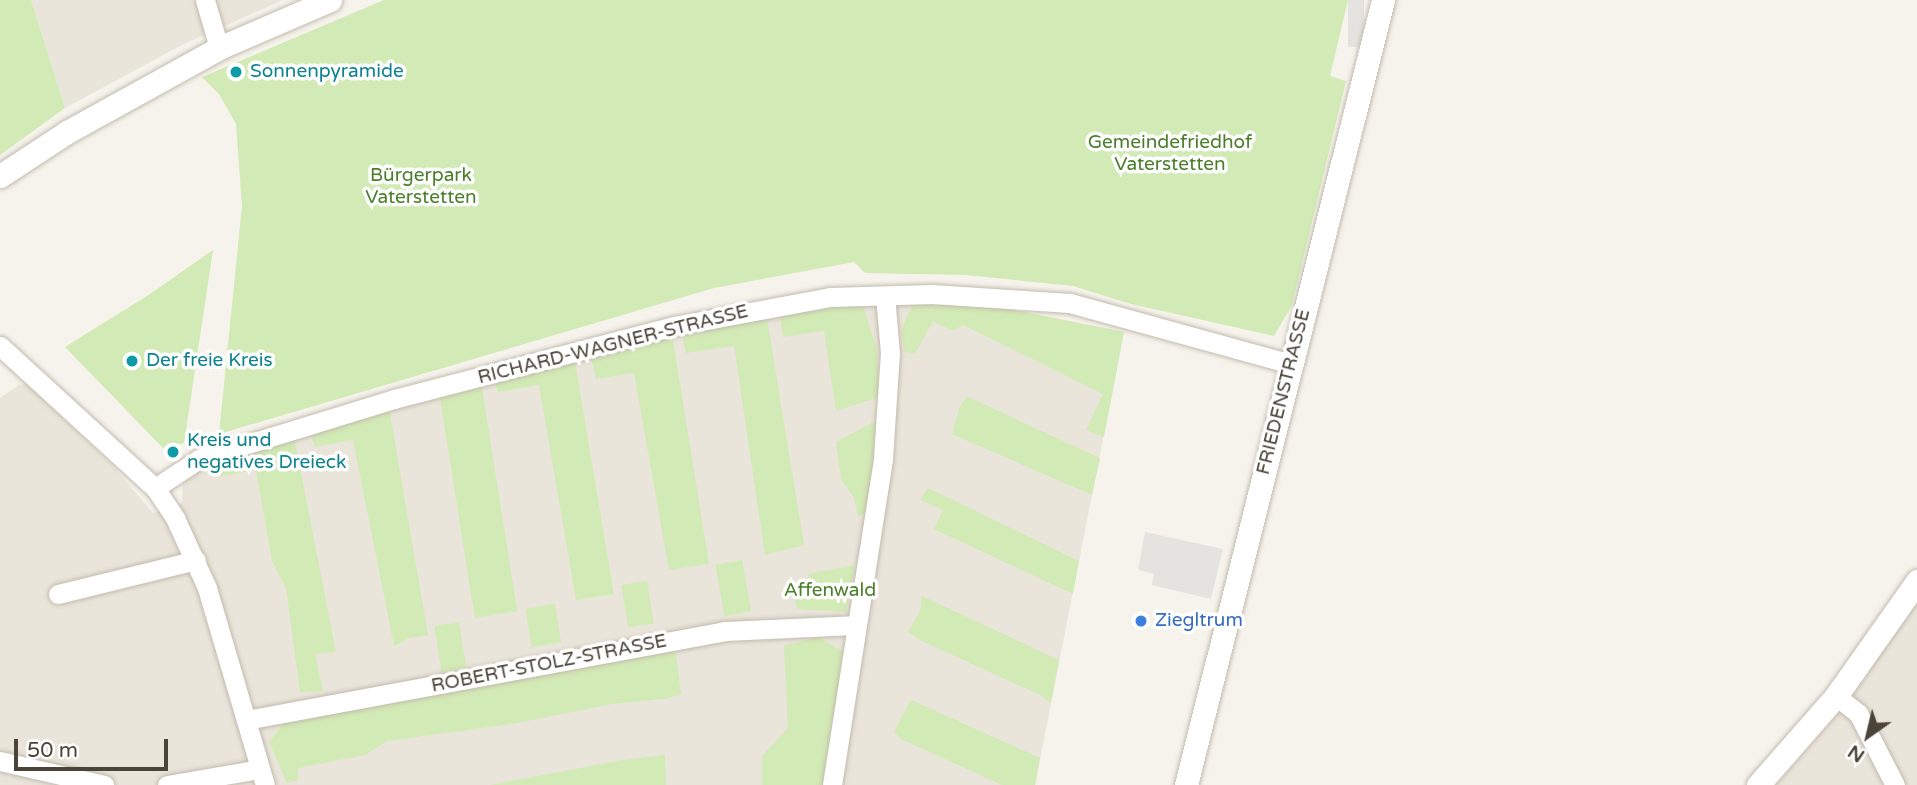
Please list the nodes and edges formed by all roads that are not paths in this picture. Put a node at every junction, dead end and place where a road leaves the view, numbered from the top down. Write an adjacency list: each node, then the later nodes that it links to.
1 (205, 0): 4 (street)
2 (330, 0): 4 (street)
3 (1383, 0): 8 (street, FRIEDENSTRASSE)
4 (219, 48): 5 (street)
5 (0, 176)
6 (885, 296): 8 (street, RICHARD-WAGNER-STRASSE); 9 (street, RICHARD-WAGNER-STRASSE); 13 (street)
7 (0, 346): 9 (street)
8 (1291, 364): 21 (street, FRIEDENSTRASSE)
9 (155, 488): 10 (street)
10 (196, 560): 12 (street); 15 (street)
11 (1917, 581): 14 (street)
12 (58, 594)
13 (855, 625): 15 (street, ROBERT-STOLZ-STRASSE); 20 (street)
14 (1836, 696): 22 (street); 23 (street)
15 (246, 720): 17 (street)
16 (0, 761): 18 (street)
17 (263, 777): 19 (street)
18 (104, 785)
19 (167, 785)
20 (832, 785)
21 (1186, 785)
22 (1758, 785)
23 (1895, 785)

